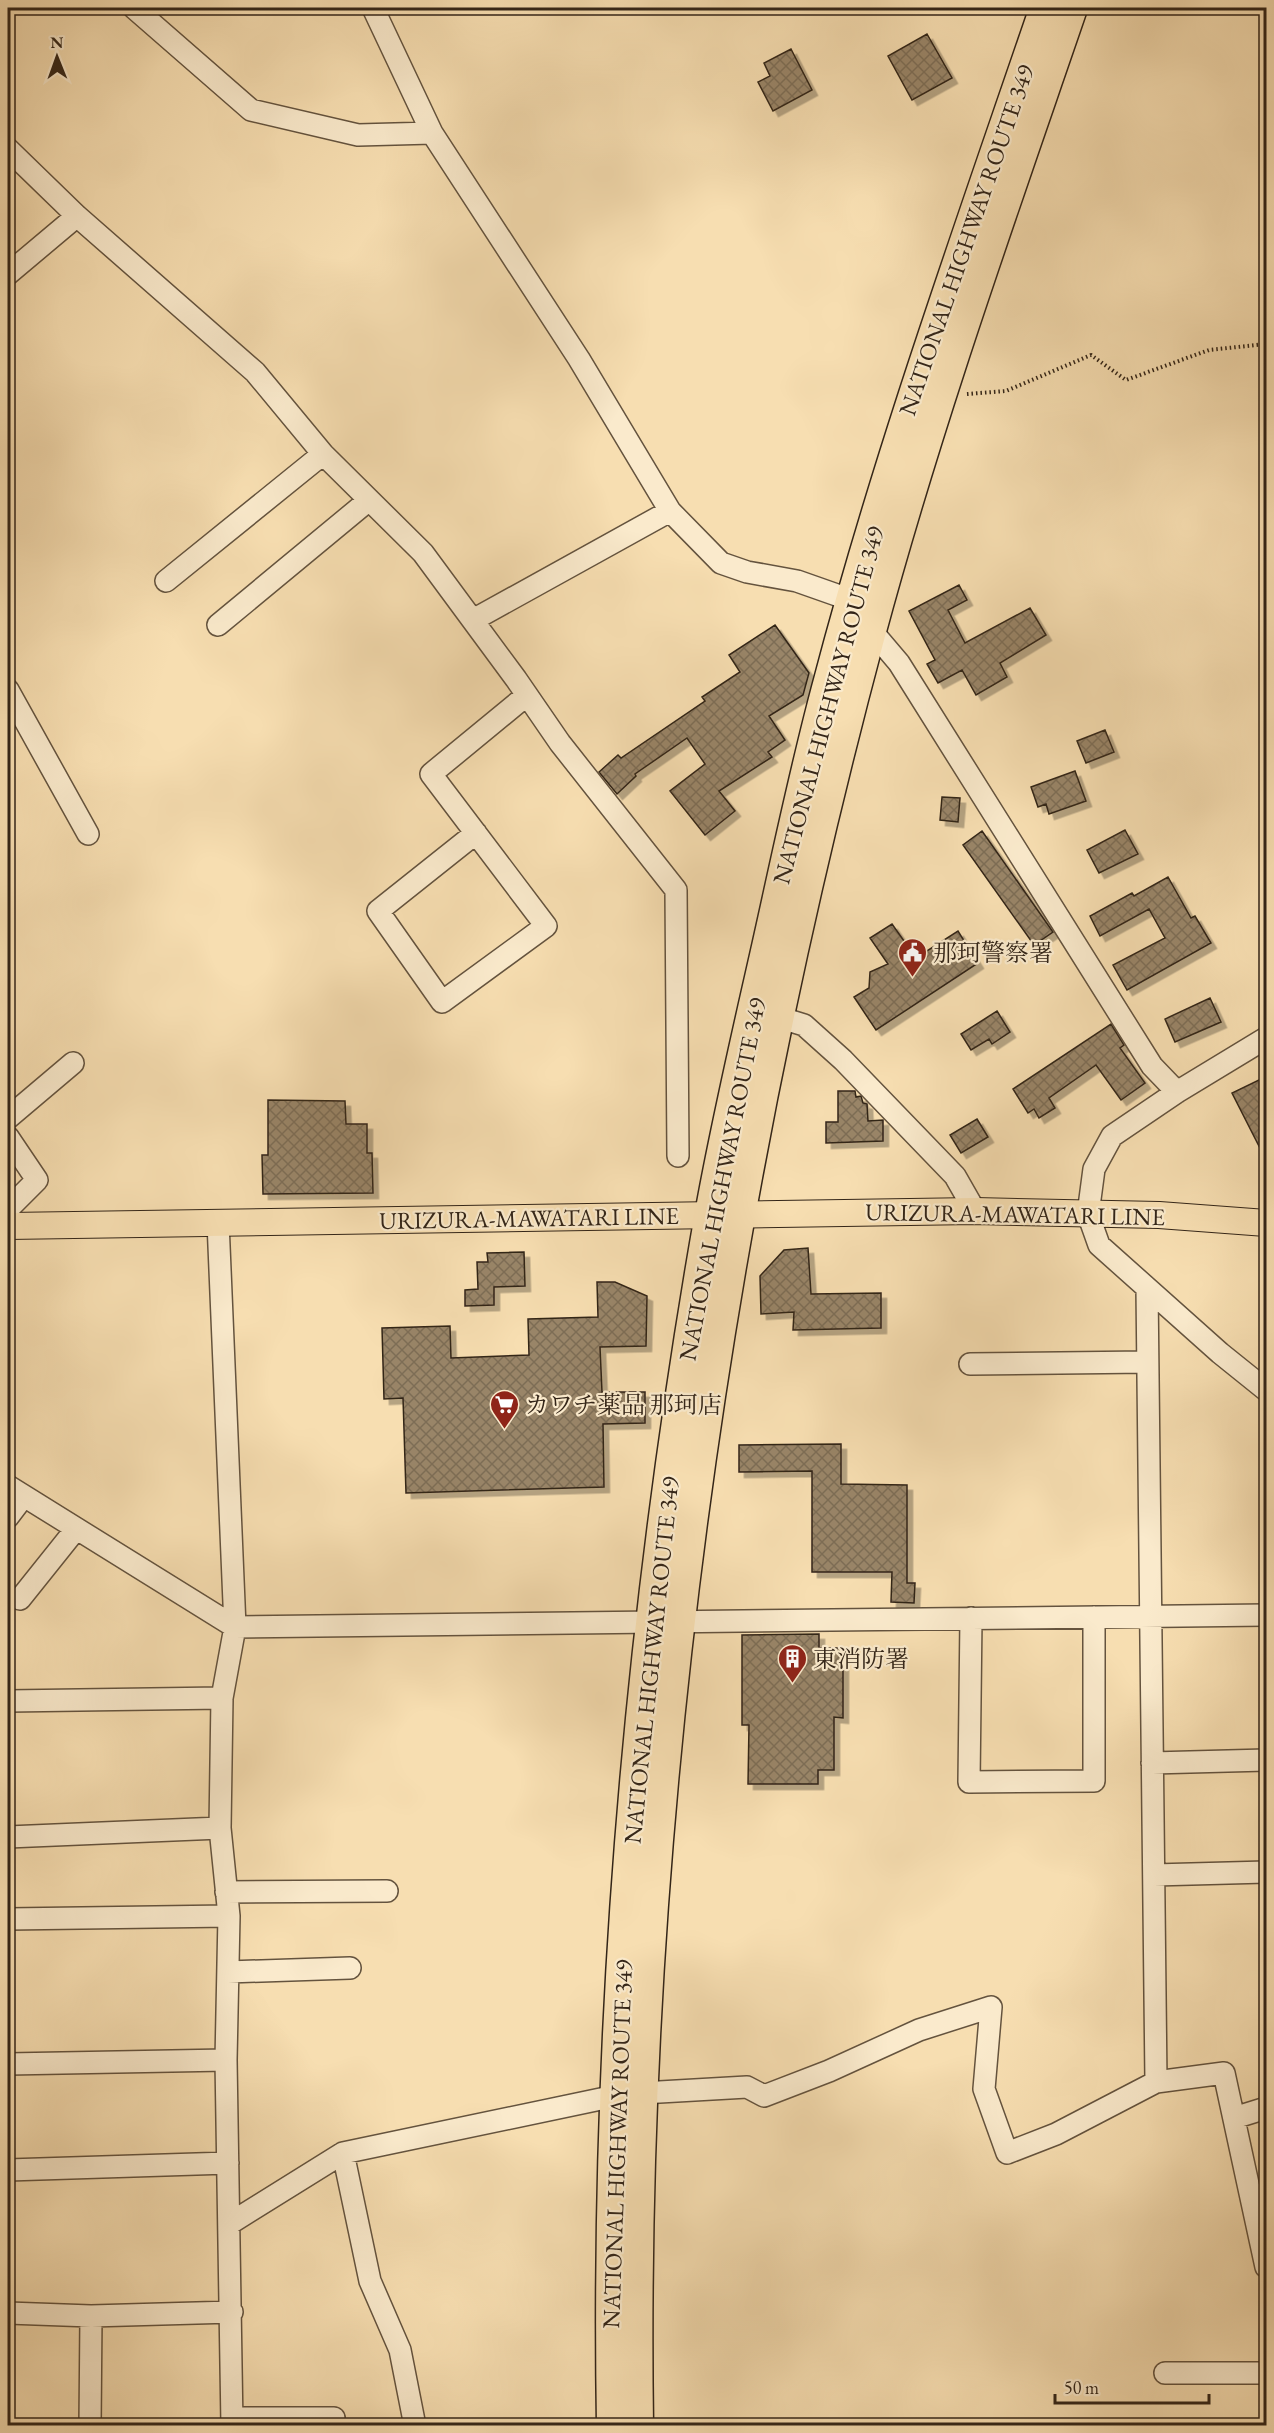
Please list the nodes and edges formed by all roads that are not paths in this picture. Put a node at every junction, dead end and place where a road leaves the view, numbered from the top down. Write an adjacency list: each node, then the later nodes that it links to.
1 (134, 8): 5 (street)
2 (373, 8): 5 (street)
3 (1045, 8): 13 (highway, NATIONAL HIGHWAY ROUTE 349)
4 (1072, 8): 16 (highway, NATIONAL HIGHWAY ROUTE 349)
5 (432, 133): 11 (street)
6 (8, 148): 7 (street)
7 (77, 216): 8 (street); 9 (street)
8 (8, 274)
9 (323, 453): 10 (street); 12 (street)
10 (369, 500): 14 (street); 15 (street)
11 (670, 511): 13 (street); 14 (street)
12 (166, 581)
13 (851, 600): 16 (street); 32 (highway, NATIONAL HIGHWAY ROUTE 349)
14 (473, 620): 18 (street)
15 (218, 625)
16 (871, 630): 21 (highway, NATIONAL HIGHWAY ROUTE 349); 24 (street)
17 (8, 690): 19 (street)
18 (527, 695): 20 (street); 27 (street)
19 (88, 834)
20 (476, 834): 20 (street)
21 (778, 1017): 29 (street); 30 (highway, NATIONAL HIGHWAY ROUTE 349)
22 (1266, 1038): 24 (street)
23 (73, 1063): 25 (street)
24 (1177, 1092): 31 (street)
25 (8, 1118)
26 (8, 1137): 28 (street)
27 (678, 1156)
28 (8, 1209)
29 (975, 1211): 30 (main road, URIZURA-MAWATARI LINE); 31 (main road, URIZURA-MAWATARI LINE)
30 (740, 1213): 32 (main road, URIZURA-MAWATARI LINE); 48 (highway, NATIONAL HIGHWAY ROUTE 349)
31 (1088, 1214): 34 (main road, URIZURA-MAWATARI LINE); 36 (street)
32 (710, 1215): 33 (main road, URIZURA-MAWATARI LINE); 48 (highway, NATIONAL HIGHWAY ROUTE 349)
33 (218, 1222): 35 (main road, URIZURA-MAWATARI LINE); 49 (street)
34 (1266, 1223)
35 (8, 1226)
36 (1146, 1288): 37 (street); 39 (street)
37 (1147, 1362): 38 (street); 45 (street)
38 (970, 1364)
39 (1266, 1390)
40 (16, 1491): 41 (street); 42 (street)
41 (8, 1517)
42 (76, 1528): 43 (street); 49 (street)
43 (20, 1599)
44 (1266, 1615): 45 (street)
45 (1150, 1616): 46 (street); 53 (street)
46 (1094, 1617): 47 (street); 47 (street)
47 (971, 1618): 48 (street)
48 (665, 1622): 49 (street); 67 (highway, NATIONAL HIGHWAY ROUTE 349)
49 (235, 1627): 50 (street)
50 (222, 1698): 51 (street); 54 (street)
51 (8, 1701)
52 (1266, 1760): 53 (street)
53 (1152, 1763): 57 (street)
54 (220, 1828): 55 (street); 59 (street)
55 (8, 1837)
56 (1266, 1872): 57 (street)
57 (1154, 1875): 66 (street)
58 (387, 1891): 59 (street)
59 (226, 1892): 60 (street)
60 (229, 1916): 61 (street); 63 (street)
61 (8, 1919)
62 (350, 1968): 63 (street)
63 (228, 1972): 64 (street)
64 (226, 2060): 65 (street); 71 (street)
65 (8, 2064)
66 (1156, 2082): 67 (street); 69 (street)
67 (629, 2095): 70 (street); 84 (highway, NATIONAL HIGHWAY ROUTE 349); 85 (highway, NATIONAL HIGHWAY ROUTE 349)
68 (1266, 2108): 69 (street)
69 (1234, 2118): 74 (street)
70 (343, 2153): 73 (street); 83 (street)
71 (228, 2163): 72 (street); 73 (street)
72 (8, 2170)
73 (230, 2224): 75 (street)
74 (1266, 2267)
75 (232, 2312): 77 (street); 81 (street)
76 (8, 2313): 77 (street)
77 (91, 2316): 82 (street)
78 (1165, 2373): 79 (street)
79 (1266, 2373)
80 (334, 2418): 81 (street)
81 (232, 2422)
82 (90, 2426)
83 (415, 2426)
84 (612, 2426)
85 (638, 2426)

